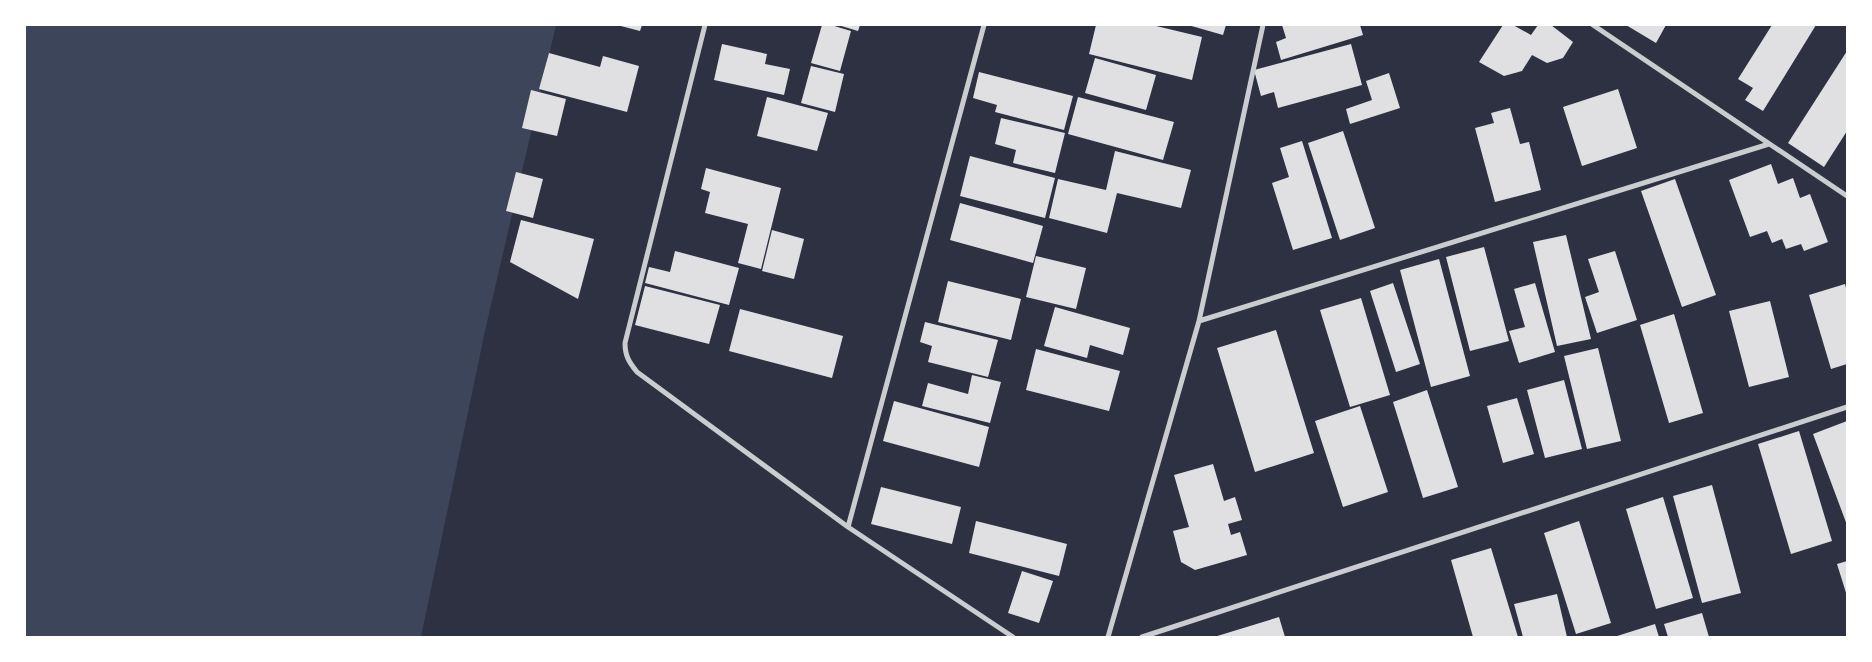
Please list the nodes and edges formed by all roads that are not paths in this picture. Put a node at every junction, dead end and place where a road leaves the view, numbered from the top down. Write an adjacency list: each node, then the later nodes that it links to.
1 (705, 25): 9 (street)
2 (984, 25): 9 (street)
3 (1263, 25): 7 (street)
4 (1593, 25): 5 (street)
5 (1770, 144): 6 (street); 7 (street)
6 (1847, 196)
7 (1199, 321): 11 (street)
8 (1847, 407): 12 (street)
9 (848, 527): 10 (street)
10 (1013, 637)
11 (1108, 637)
12 (1142, 637)

